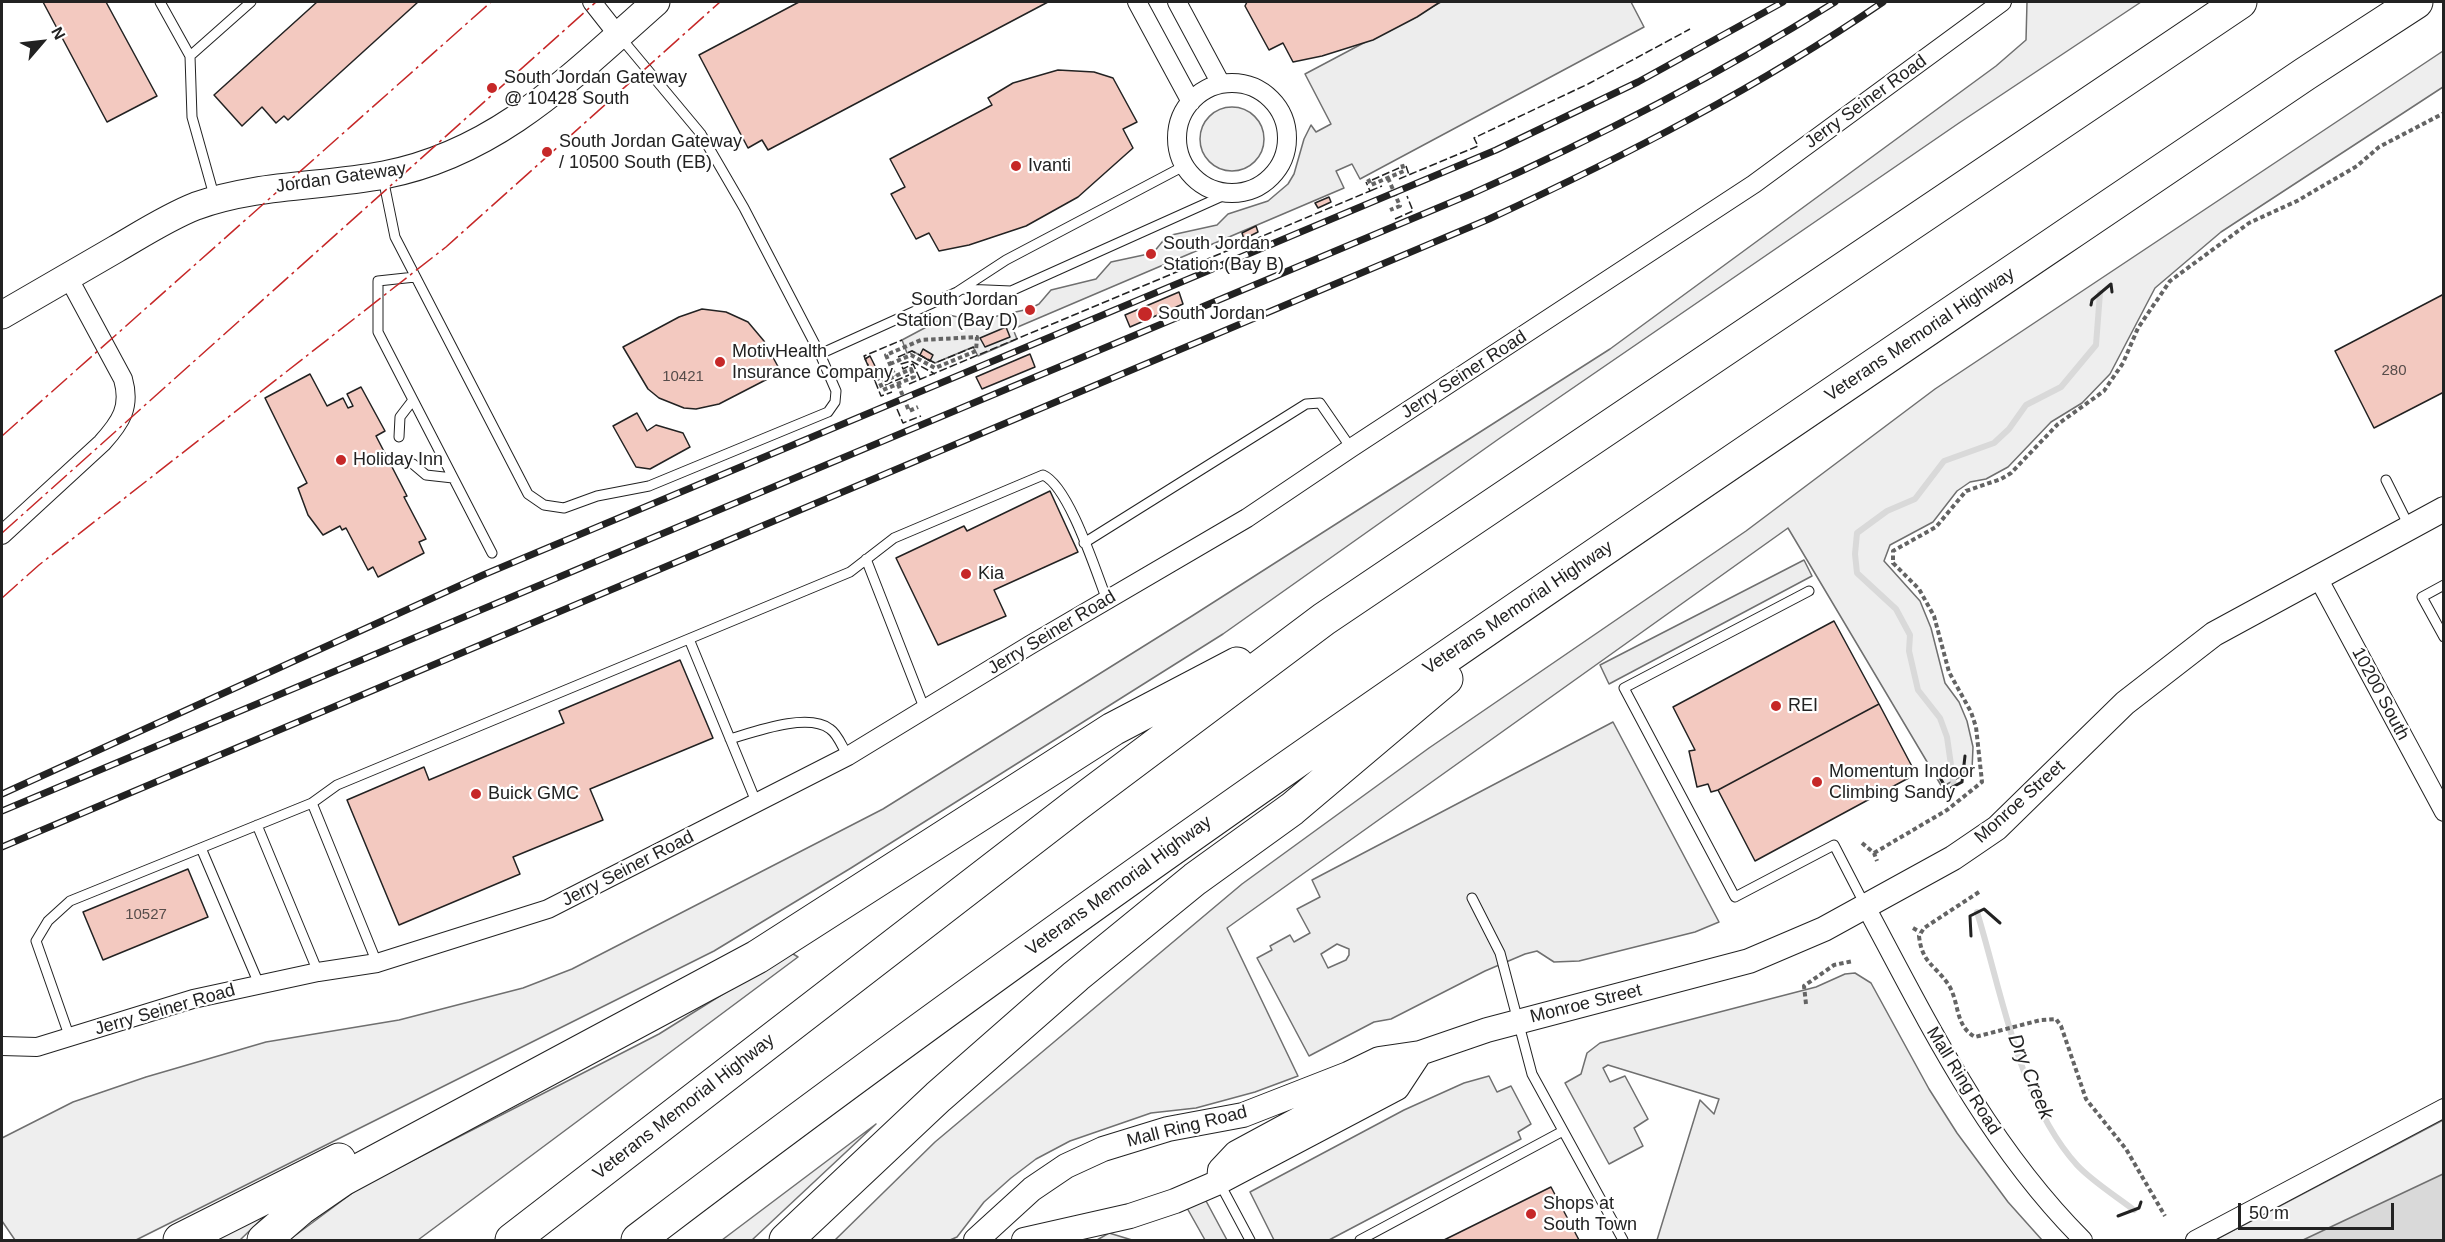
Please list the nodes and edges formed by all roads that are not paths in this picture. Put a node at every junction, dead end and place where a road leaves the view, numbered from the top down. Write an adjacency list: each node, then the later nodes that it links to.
1 (160, 2): 11 (lane)
2 (251, 2): 11 (lane)
3 (592, 2): 10 (street)
4 (656, 2): 10 (main road, Jordan Gateway)
5 (1137, 2): 13 (street)
6 (1178, 2): 12 (street)
7 (2002, 2): 25 (street, Jerry Seiner Road)
8 (2240, 2): 40 (highway, Veterans Memorial Highway)
9 (2416, 2): 35 (highway, Veterans Memorial Highway)
10 (618, 35): 15 (main road, Jordan Gateway); 22 (lane)
11 (189, 56): 17 (lane)
12 (1221, 84): 13 (street); 16 (street)
13 (1191, 102): 14 (street)
14 (1184, 166): 16 (street); 20 (lane)
15 (382, 175): 17 (main road, Jordan Gateway); 19 (lane)
16 (1227, 194): 20 (lane)
17 (215, 200): 18 (main road, Jordan Gateway)
18 (68, 277): 21 (main road, Jordan Gateway); 31 (street)
19 (415, 277): 22 (lane); 23 (lane)
20 (963, 289): 22 (lane)
21 (2, 315)
22 (820, 354)
23 (413, 400): 24 (lane); 27 (lane)
24 (399, 436)
25 (1351, 448): 32 (lane); 39 (street, Jerry Seiner Road)
26 (413, 464): 27 (lane)
27 (453, 478): 33 (lane)
28 (2386, 480): 30 (lane)
29 (2444, 509): 30 (street, Monroe Street)
30 (2410, 527): 36 (street, Monroe Street)
31 (2, 535)
32 (1084, 543): 34 (lane); 39 (lane)
33 (492, 553)
34 (866, 559): 42 (lane); 43 (lane)
35 (1583, 563): 69 (highway, Veterans Memorial Highway); 70 (highway)
36 (2317, 576): 46 (street, 10200 South); 53 (street, Monroe Street)
37 (2444, 585): 41 (lane)
38 (1809, 591): 53 (lane)
39 (1107, 600): 43 (street, Jerry Seiner Road)
40 (1324, 619): 61 (highway); 68 (highway, Veterans Memorial Highway)
41 (2444, 638)
42 (689, 639): 44 (lane); 47 (lane)
43 (925, 710): 45 (street, Jerry Seiner Road)
44 (730, 739): 45 (lane); 48 (lane)
45 (849, 756): 48 (street, Jerry Seiner Road)
46 (2437, 784): 49 (street, 10200 South)
47 (312, 803): 50 (lane); 54 (lane)
48 (757, 804): 54 (street, Jerry Seiner Road)
49 (2444, 812)
50 (257, 825): 51 (lane); 55 (lane)
51 (201, 848): 56 (lane); 58 (lane)
52 (1472, 898): 57 (lane)
53 (1866, 907): 57 (street, Monroe Street); 77 (street, Mall Ring Road)
54 (377, 963): 55 (street, Jerry Seiner Road)
55 (318, 972): 56 (street, Jerry Seiner Road)
56 (259, 984): 58 (street, Jerry Seiner Road)
57 (1520, 1021): 60 (street, Mall Ring Road); 63 (lane)
58 (69, 1038): 59 (street, Jerry Seiner Road)
59 (2, 1046)
60 (1420, 1053): 64 (street); 71 (street, Mall Ring Road)
61 (536, 1074): 66 (highway); 67 (highway)
62 (2444, 1108): 78 (street)
63 (1563, 1131): 75 (lane); 76 (lane)
64 (1219, 1182): 65 (street); 74 (lane)
65 (1084, 1228): 72 (street); 73 (street)
66 (180, 1240)
67 (264, 1240)
68 (513, 1240)
69 (638, 1240)
70 (786, 1240)
71 (976, 1240)
72 (1024, 1240)
73 (1058, 1240)
74 (1250, 1240)
75 (1360, 1240)
76 (1623, 1240)
77 (2083, 1240)
78 (2195, 1240)

